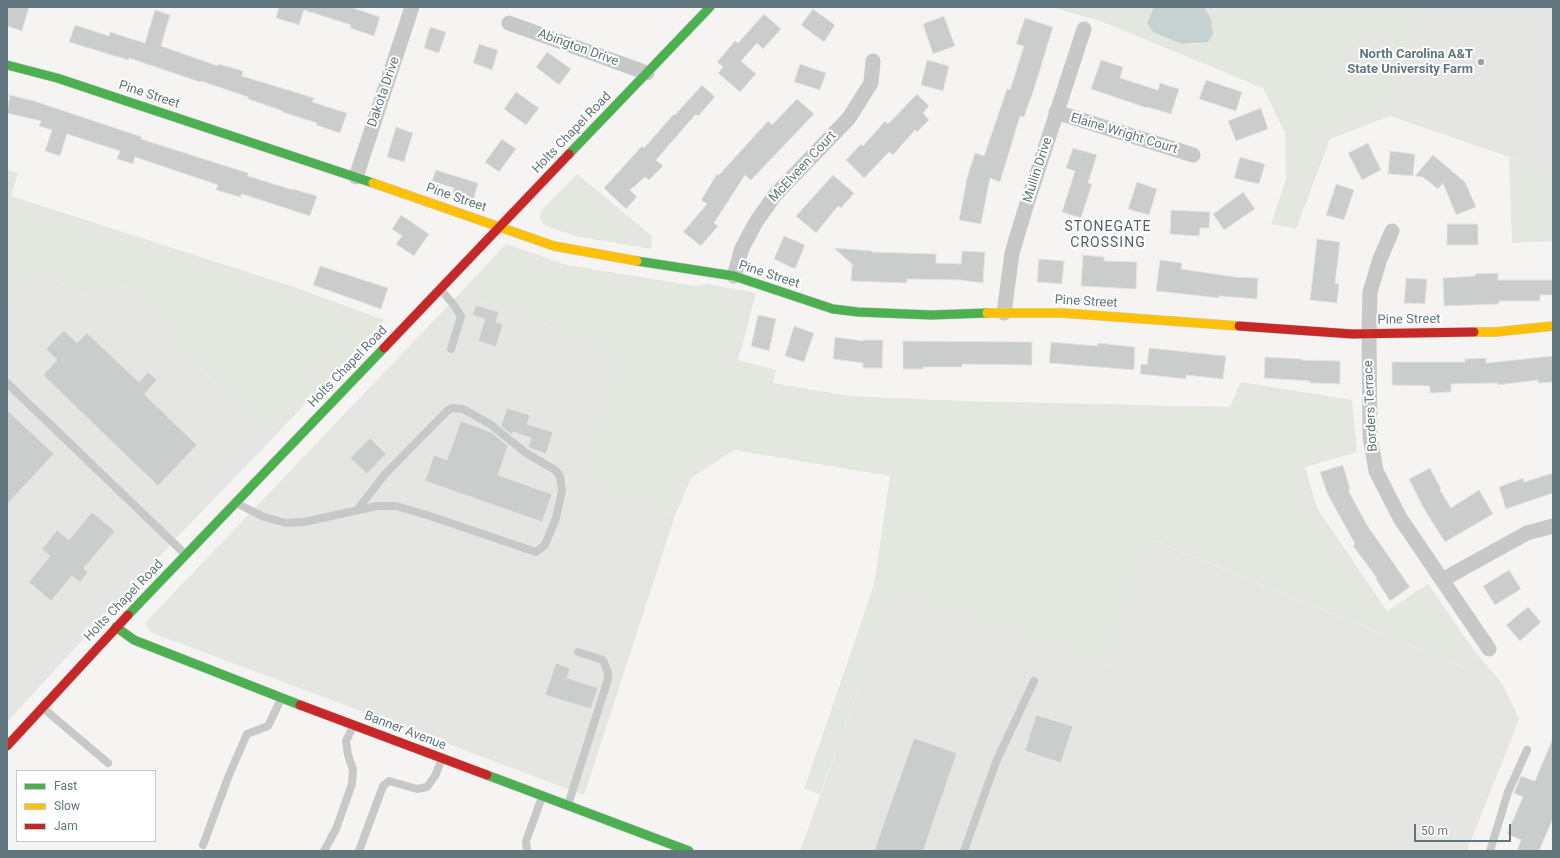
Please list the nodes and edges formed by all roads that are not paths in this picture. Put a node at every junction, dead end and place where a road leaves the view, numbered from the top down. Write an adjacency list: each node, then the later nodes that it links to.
1 (412, 7): 10 (street, Dakota Drive)
2 (710, 7): 7 (street, Holts Chapel Road)
3 (509, 23): 7 (street, Abington Drive)
4 (1084, 29): 8 (street, Mullin Drive)
5 (873, 61): 13 (street, McElveen Court)
6 (7, 64): 10 (street, Pine Street)
7 (647, 73): 11 (street, Holts Chapel Road)
8 (1056, 112): 9 (street, Elaine Wright Court); 15 (street, Mullin Drive)
9 (1193, 155)
10 (356, 177): 11 (street, Pine Street)
11 (500, 226): 13 (street, Pine Street); 14 (street, Holts Chapel Road)
12 (1392, 231): 17 (street, Borders Terrace)
13 (734, 276): 15 (street, Pine Street)
14 (440, 290): 18 (lane); 20 (street, Holts Chapel Road)
15 (1004, 313): 17 (street, Pine Street)
16 (1553, 326): 17 (street, Pine Street)
17 (1369, 334): 24 (street, Borders Terrace)
18 (451, 349)
19 (7, 383): 23 (lane)
20 (236, 503): 21 (lane); 23 (street, Holts Chapel Road)
21 (358, 509): 21 (lane)
22 (1553, 526): 24 (street)
23 (186, 555): 25 (street, Holts Chapel Road)
24 (1442, 580): 26 (street, Borders Terrace)
25 (116, 627): 29 (street, Banner Avenue); 30 (street, Holts Chapel Road)
26 (1489, 649)
27 (578, 652): 37 (lane)
28 (1034, 681): 44 (lane)
29 (281, 698): 31 (street, Banner Avenue); 38 (lane)
30 (43, 707): 32 (street, Holts Chapel Road); 35 (lane)
31 (353, 725): 34 (street, Banner Avenue); 40 (lane)
32 (9, 740)
33 (1527, 750): 45 (lane)
34 (442, 758): 36 (street, Banner Avenue); 41 (lane)
35 (108, 763)
36 (542, 796): 37 (street, Banner Avenue); 42 (lane)
37 (568, 806): 39 (street, Banner Avenue)
38 (203, 845)
39 (679, 849): 43 (street, Banner Avenue)
40 (324, 851)
41 (359, 851)
42 (527, 851)
43 (689, 851)
44 (964, 851)
45 (1490, 851)

